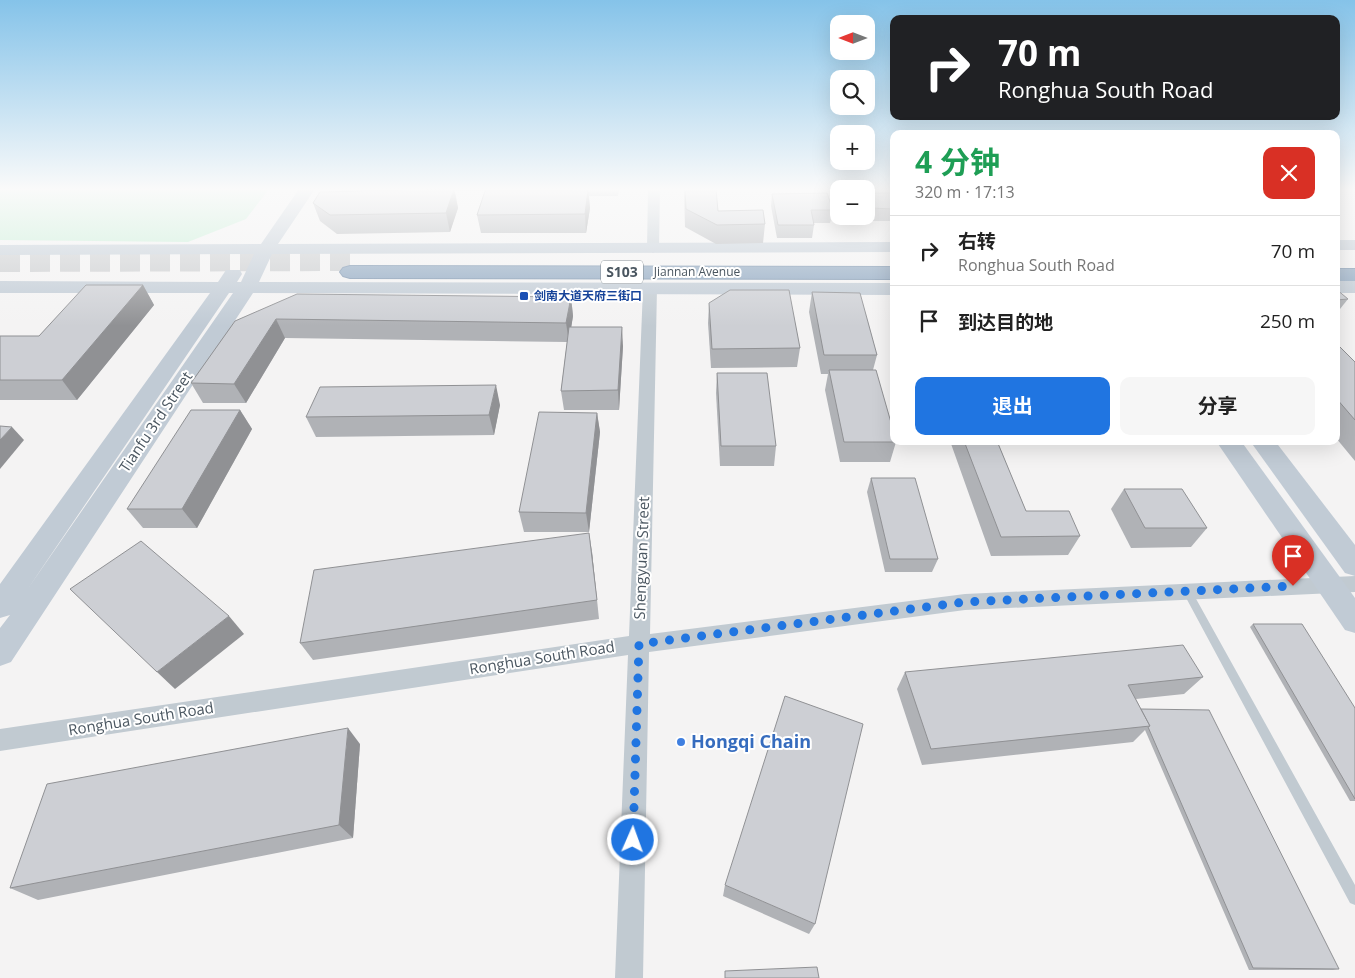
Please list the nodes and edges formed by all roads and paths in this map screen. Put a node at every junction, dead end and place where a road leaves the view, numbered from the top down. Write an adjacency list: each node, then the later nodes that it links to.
1 (265, 235): 8 (main road, Tianfu 3rd Street)
2 (269, 235): 8 (main road, Tianfu 3rd Street)
3 (653, 235): 9 (street)
4 (1340, 245): 5 (main road)
5 (1355, 245)
6 (890, 247): 9 (main road)
7 (372, 248): 8 (main road); 9 (main road); 14 (main road)
8 (257, 249): 10 (main road); 19 (main road, Tianfu 3rd Street)
9 (653, 249)
10 (0, 250)
11 (890, 260): 14 (highway, Jiannan Avenue / S103)
12 (1340, 260): 13 (highway)
13 (1355, 260)
14 (350, 273): 15 (highway, Jiannan Avenue / S103); 19 (main road); 22 (main road)
15 (890, 273)
16 (1340, 275): 17 (highway)
17 (1355, 275)
18 (0, 286): 19 (main road)
19 (237, 286): 30 (main road, Tianfu 3rd Street); 33 (main road, Tianfu 3rd Street)
20 (1355, 286): 21 (main road)
21 (1340, 287)
22 (650, 288): 23 (main road); 32 (street, Shengyuan Street)
23 (890, 289)
24 (1231, 445): 27 (main road)
25 (1265, 445): 26 (main road)
26 (1355, 565)
27 (1329, 584): 28 (street, Ronghua South Road); 29 (street, Ronghua South Road); 31 (main road)
28 (1355, 584)
29 (1187, 591): 32 (street, Ronghua South Road); 35 (lane)
30 (0, 606)
31 (1355, 621)
32 (639, 644): 34 (street, Ronghua South Road); 36 (street, Shengyuan Street)
33 (0, 653)
34 (0, 740)
35 (1355, 898)
36 (629, 978)

